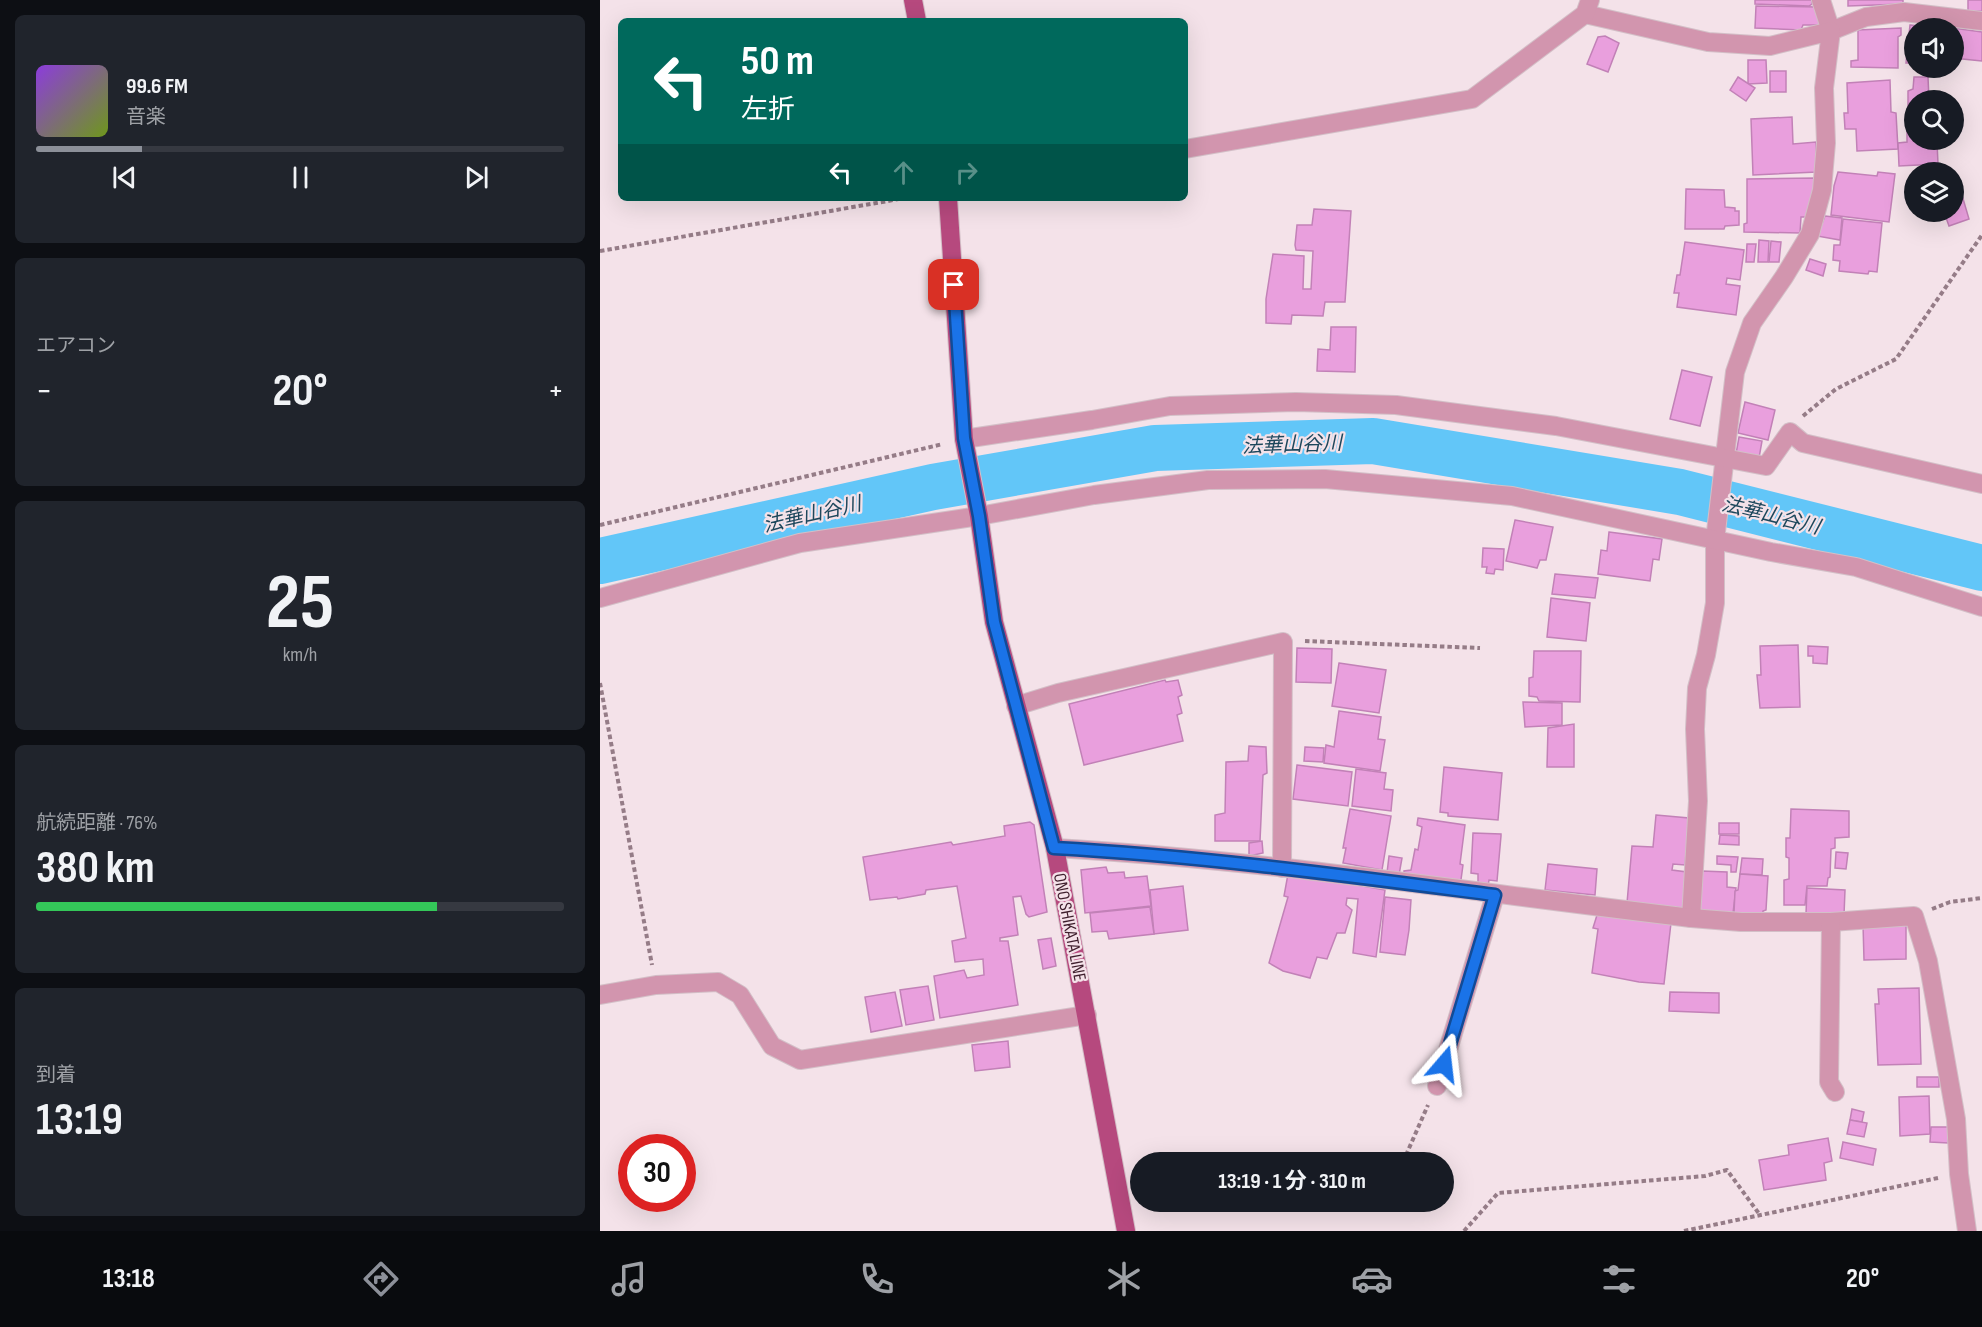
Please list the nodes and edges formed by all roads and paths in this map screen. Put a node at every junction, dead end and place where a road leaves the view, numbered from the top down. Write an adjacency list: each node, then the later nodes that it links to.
1 (913, 0): 4 (main road)
2 (1821, 0): 6 (street)
3 (1588, 7): 6 (street); 7 (street)
4 (916, 18)
5 (1982, 21): 6 (street)
6 (1831, 31): 14 (street)
7 (1188, 148)
8 (888, 201): 11 (path)
9 (948, 201): 13 (main road, ONO SHIKATA LINE)
10 (1982, 236): 12 (path)
11 (600, 251)
12 (1790, 432): 14 (street); 15 (street)
13 (964, 438): 14 (street); 16 (main road, ONO SHIKATA LINE); 17 (path)
14 (1724, 457): 18 (street)
15 (1982, 484)
16 (979, 516): 18 (street); 19 (street); 24 (main road, ONO SHIKATA LINE)
17 (600, 525)
18 (1715, 540): 20 (street); 30 (street)
19 (600, 598)
20 (1982, 607)
21 (1283, 642): 22 (path); 24 (street); 26 (street)
22 (1480, 648)
23 (600, 683): 32 (path)
24 (1016, 706): 25 (main road, ONO SHIKATA LINE)
25 (1054, 848): 26 (street); 34 (main road, ONO SHIKATA LINE)
26 (1282, 868): 27 (street)
27 (1495, 895): 30 (street); 35 (street)
28 (1982, 898): 29 (path)
29 (1914, 916): 31 (street); 38 (street)
30 (1690, 918): 31 (street)
31 (1831, 922): 36 (street)
32 (656, 984): 33 (street); 34 (street)
33 (600, 995)
34 (1087, 1015): 40 (main road, ONO SHIKATA LINE)
35 (1437, 1086): 37 (path)
36 (1835, 1092)
37 (1407, 1152)
38 (1959, 1174): 39 (path); 43 (street)
39 (1760, 1215): 41 (path); 42 (path)
40 (1126, 1231)
41 (1464, 1231)
42 (1684, 1231)
43 (1967, 1231)

